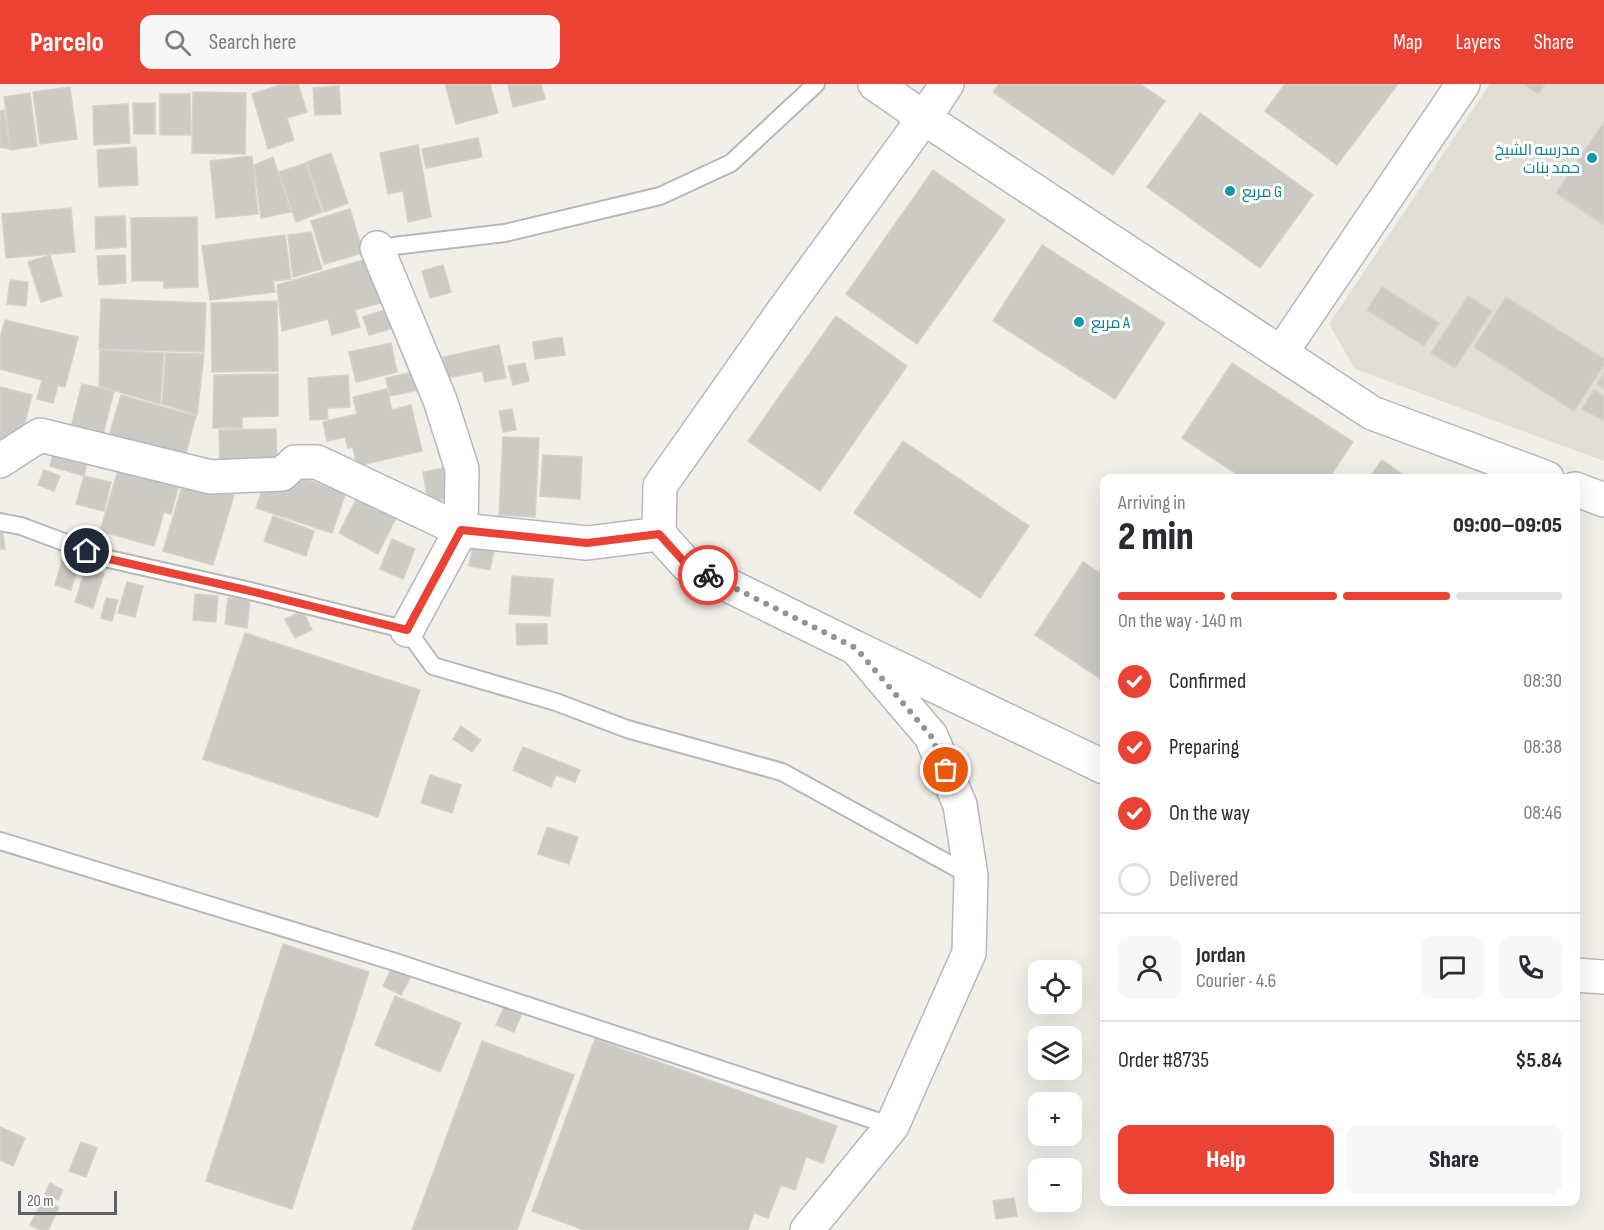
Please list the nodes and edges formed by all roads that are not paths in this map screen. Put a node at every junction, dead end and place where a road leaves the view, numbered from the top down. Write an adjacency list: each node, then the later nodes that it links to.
1 (816, 84): 6 (lane)
2 (875, 84): 5 (street)
3 (946, 84): 5 (street)
4 (1463, 84): 7 (street)
5 (924, 118): 7 (street); 14 (street)
6 (378, 248): 13 (street)
7 (1281, 352): 9 (street)
8 (0, 461): 13 (street)
9 (1536, 474)
10 (1580, 491): 11 (street)
11 (1604, 500)
12 (0, 522): 15 (lane)
13 (461, 530): 14 (street); 15 (street)
14 (659, 534): 16 (street)
15 (407, 630): 19 (lane)
16 (856, 648): 17 (street); 19 (street)
17 (1100, 765)
18 (0, 841): 22 (lane)
19 (971, 876): 22 (street)
20 (1580, 975): 21 (street)
21 (1604, 977)
22 (892, 1126): 23 (street)
23 (807, 1230)

